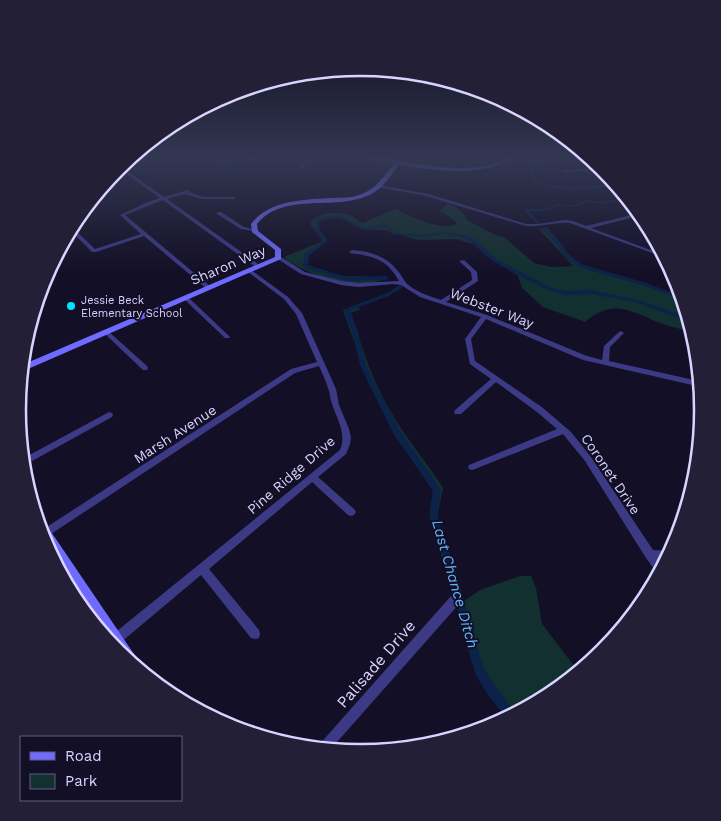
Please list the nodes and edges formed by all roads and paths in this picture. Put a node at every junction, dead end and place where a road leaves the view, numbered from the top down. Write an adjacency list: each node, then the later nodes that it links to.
1 (159, 196): 7 (street, Pine Ridge Drive)
2 (172, 196): 7 (street)
3 (198, 196): 6 (street)
4 (364, 196): 11 (street, Sharon Way)
5 (431, 196): 10 (street)
6 (233, 198)
7 (163, 199): 13 (street); 18 (street, Pine Ridge Drive)
8 (220, 213): 11 (street)
9 (632, 216): 10 (street)
10 (586, 228): 14 (street)
11 (254, 230): 16 (street)
12 (77, 234): 13 (street)
13 (145, 234): 20 (street)
14 (653, 250)
15 (352, 252): 19 (street, Webster Way)
16 (279, 258): 18 (street, Sharon Way); 19 (street)
17 (462, 261): 22 (street)
18 (255, 269): 20 (street, Sharon Way); 27 (street, Pine Ridge Drive)
19 (403, 283): 22 (street, Webster Way)
20 (209, 288): 21 (street, Sharon Way)
21 (186, 298): 24 (street, Sharon Way); 26 (street)
22 (442, 302): 23 (street, Webster Way)
23 (485, 316): 28 (street, Webster Way); 31 (street, Coronet Drive)
24 (106, 332): 29 (street, Sharon Way); 30 (street)
25 (622, 333): 28 (street)
26 (227, 337)
27 (321, 363): 38 (street, Pine Ridge Drive); 40 (street, Marsh Avenue)
28 (605, 363): 32 (street, Webster Way)
29 (29, 366)
30 (145, 368)
31 (495, 379): 33 (street); 35 (street, Coronet Drive)
32 (693, 383)
33 (458, 412)
34 (109, 416): 36 (street)
35 (564, 430): 37 (street); 42 (street, Coronet Drive)
36 (30, 459)
37 (472, 467)
38 (312, 478): 39 (street); 45 (street, Pine Ridge Drive)
39 (351, 512)
40 (45, 522)
41 (59, 553): 48 (street)
42 (649, 555): 43 (street); 44 (street, Coronet Drive)
43 (661, 555)
44 (656, 565)
45 (202, 568): 47 (street); 49 (street, Pine Ridge Drive)
46 (455, 600): 50 (street, Palisade Drive)
47 (255, 634)
48 (115, 637)
49 (116, 639)
50 (328, 743)

